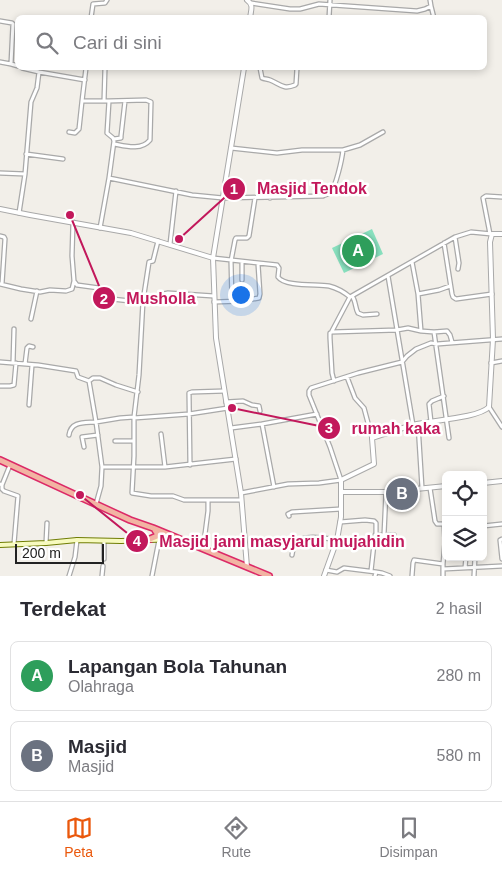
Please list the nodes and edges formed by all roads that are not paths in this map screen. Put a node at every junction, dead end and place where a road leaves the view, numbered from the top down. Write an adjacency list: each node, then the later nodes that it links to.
1 (107, 0): 8 (street)
2 (276, 0): 7 (street)
3 (430, 0): 6 (street)
4 (249, 1): 7 (street); 9 (street)
5 (330, 2): 6 (street); 7 (street); 10 (street)
6 (431, 6): 11 (street)
7 (275, 7)
8 (91, 15)
9 (250, 15)
10 (329, 15)
11 (433, 15)
12 (0, 21): 14 (street)
13 (0, 62): 14 (street)
14 (11, 64): 15 (street)
15 (15, 65)
16 (30, 70): 22 (street)
17 (86, 70): 23 (street)
18 (105, 70): 25 (street)
19 (244, 70): 32 (street)
20 (260, 70): 21 (street)
21 (297, 70)
22 (39, 72): 23 (street); 34 (street)
23 (85, 80): 24 (street)
24 (82, 101): 25 (street); 28 (street)
25 (104, 101): 26 (street)
26 (109, 101): 27 (street); 30 (street)
27 (125, 101): 30 (street); 31 (street)
28 (69, 132)
29 (384, 132): 33 (street)
30 (114, 139): 31 (street)
31 (114, 144): 38 (street)
32 (231, 148): 33 (street); 42 (street)
33 (343, 150): 44 (street)
34 (26, 154): 35 (street); 37 (street)
35 (63, 159)
36 (0, 173): 37 (street)
37 (25, 174): 46 (street)
38 (109, 178): 40 (street); 48 (street)
39 (270, 188): 44 (street)
40 (176, 191): 42 (street); 55 (street)
41 (502, 197): 49 (street)
42 (223, 198): 43 (street); 56 (street)
43 (255, 198): 44 (street); 57 (street)
44 (270, 198)
45 (0, 208): 46 (street)
46 (19, 213): 47 (street)
47 (73, 222): 48 (street); 64 (street)
48 (100, 228): 53 (street)
49 (491, 234): 50 (street); 52 (street); 69 (street)
50 (502, 234)
51 (0, 236): 65 (street)
52 (456, 237): 54 (street); 61 (street)
53 (158, 241): 55 (street); 72 (street)
54 (444, 243): 59 (street); 66 (street)
55 (170, 244): 56 (street)
56 (214, 258): 57 (street); 70 (street)
57 (231, 261): 58 (street); 73 (street)
58 (242, 262): 60 (street); 63 (street)
59 (412, 262): 62 (street); 68 (street)
60 (258, 264): 71 (street); 73 (street)
61 (458, 269)
62 (388, 276): 71 (street); 78 (street)
63 (242, 280)
64 (74, 281): 67 (street); 72 (street)
65 (1, 284): 67 (street)
66 (450, 286): 68 (street); 69 (street)
67 (37, 291): 76 (street)
68 (418, 294): 79 (street)
69 (492, 294): 82 (street)
70 (214, 296): 72 (street); 74 (street)
71 (351, 296): 75 (street); 80 (street)
72 (143, 301): 99 (street)
73 (232, 301): 74 (street)
74 (214, 302): 98 (street)
75 (377, 314)
76 (31, 319)
77 (14, 329): 90 (street)
78 (397, 330): 79 (street); 80 (street); 89 (street)
79 (421, 331): 81 (street)
80 (332, 332): 96 (street)
81 (434, 332): 84 (street); 85 (street)
82 (493, 339): 83 (street); 84 (street); 91 (street)
83 (502, 339)
84 (452, 342): 85 (street)
85 (437, 344): 89 (street); 100 (street)
86 (33, 347): 92 (street)
87 (502, 361): 91 (street)
88 (0, 362): 90 (street)
89 (402, 362): 94 (street); 114 (street)
90 (14, 363): 92 (street); 97 (street)
91 (491, 363): 103 (street)
92 (25, 364): 93 (street)
93 (32, 365): 95 (street); 102 (street)
94 (347, 377): 96 (street); 120 (street)
95 (89, 381): 99 (street); 110 (street)
96 (334, 381): 107 (street)
97 (0, 386)
98 (224, 391): 101 (street); 106 (street)
99 (138, 392): 108 (street)
100 (444, 396): 109 (street); 111 (street)
101 (226, 402): 104 (street); 105 (street)
102 (29, 405)
103 (490, 407): 109 (street); 115 (street)
104 (228, 408): 106 (street); 116 (street)
105 (260, 410)
106 (189, 414): 108 (street); 128 (street)
107 (317, 414): 112 (street); 132 (street)
108 (134, 418): 110 (street); 123 (street)
109 (447, 419): 111 (street); 121 (street)
110 (96, 422): 118 (street); 119 (street)
111 (431, 422): 113 (street)
112 (262, 424): 116 (street); 137 (street)
113 (418, 424): 114 (street); 138 (street)
114 (413, 425): 120 (street)
115 (502, 427)
116 (231, 428): 125 (street)
117 (161, 434): 131 (street)
118 (69, 435)
119 (98, 435): 124 (street); 129 (street)
120 (372, 438): 132 (street)
121 (449, 438)
122 (115, 441): 123 (street)
123 (134, 442): 130 (street)
124 (84, 447)
125 (236, 459): 128 (street); 142 (street)
126 (0, 460): 127 (highway)
127 (10, 465): 135 (street); 145 (highway)
128 (190, 465): 131 (street)
129 (102, 467): 130 (street); 145 (street)
130 (134, 467): 131 (street); 143 (street)
131 (165, 467)
132 (341, 480): 137 (street); 140 (street)
133 (502, 481): 134 (street)
134 (487, 483)
135 (1, 484): 166 (street)
136 (442, 486): 139 (street)
137 (274, 487): 142 (street)
138 (422, 488): 139 (street); 141 (street)
139 (430, 488): 150 (street)
140 (341, 492): 141 (street); 146 (street)
141 (386, 492): 156 (street)
142 (240, 493): 144 (street)
143 (208, 500): 144 (street); 154 (street)
144 (241, 500): 177 (street)
145 (96, 505): 153 (highway)
146 (341, 510): 147 (street); 148 (street)
147 (289, 516)
148 (340, 522): 155 (street); 163 (street)
149 (47, 523): 165 (street)
150 (442, 524)
151 (502, 524): 152 (street)
152 (487, 526)
153 (153, 528): 158 (highway); 161 (highway)
154 (205, 534)
155 (376, 534): 156 (street); 182 (street)
156 (384, 535): 157 (street)
157 (394, 535)
158 (177, 539): 162 (main road); 177 (highway)
159 (502, 539): 170 (street)
160 (77, 540): 164 (main road); 165 (main road); 184 (street)
161 (150, 540): 162 (main road); 164 (main road)
162 (159, 540): 186 (street)
163 (337, 540): 168 (street); 181 (street)
164 (104, 541): 169 (street)
165 (46, 543): 166 (main road)
166 (14, 544): 167 (main road)
167 (0, 545)
168 (292, 555)
169 (104, 559)
170 (502, 559)
171 (443, 561): 174 (street)
172 (466, 561): 178 (street)
173 (475, 561): 179 (street)
174 (443, 564): 180 (street); 190 (street)
175 (102, 566): 185 (street)
176 (502, 566): 179 (street)
177 (247, 567): 187 (highway)
178 (465, 568): 179 (street); 180 (street)
179 (474, 568): 192 (street)
180 (443, 569): 191 (street)
181 (326, 570): 182 (street); 188 (street)
182 (371, 572): 183 (street)
183 (376, 574): 189 (street)
184 (69, 576)
185 (102, 576)
186 (152, 576)
187 (269, 576)
188 (324, 576)
189 (390, 576)
190 (412, 576)
191 (443, 576)
192 (474, 576)

